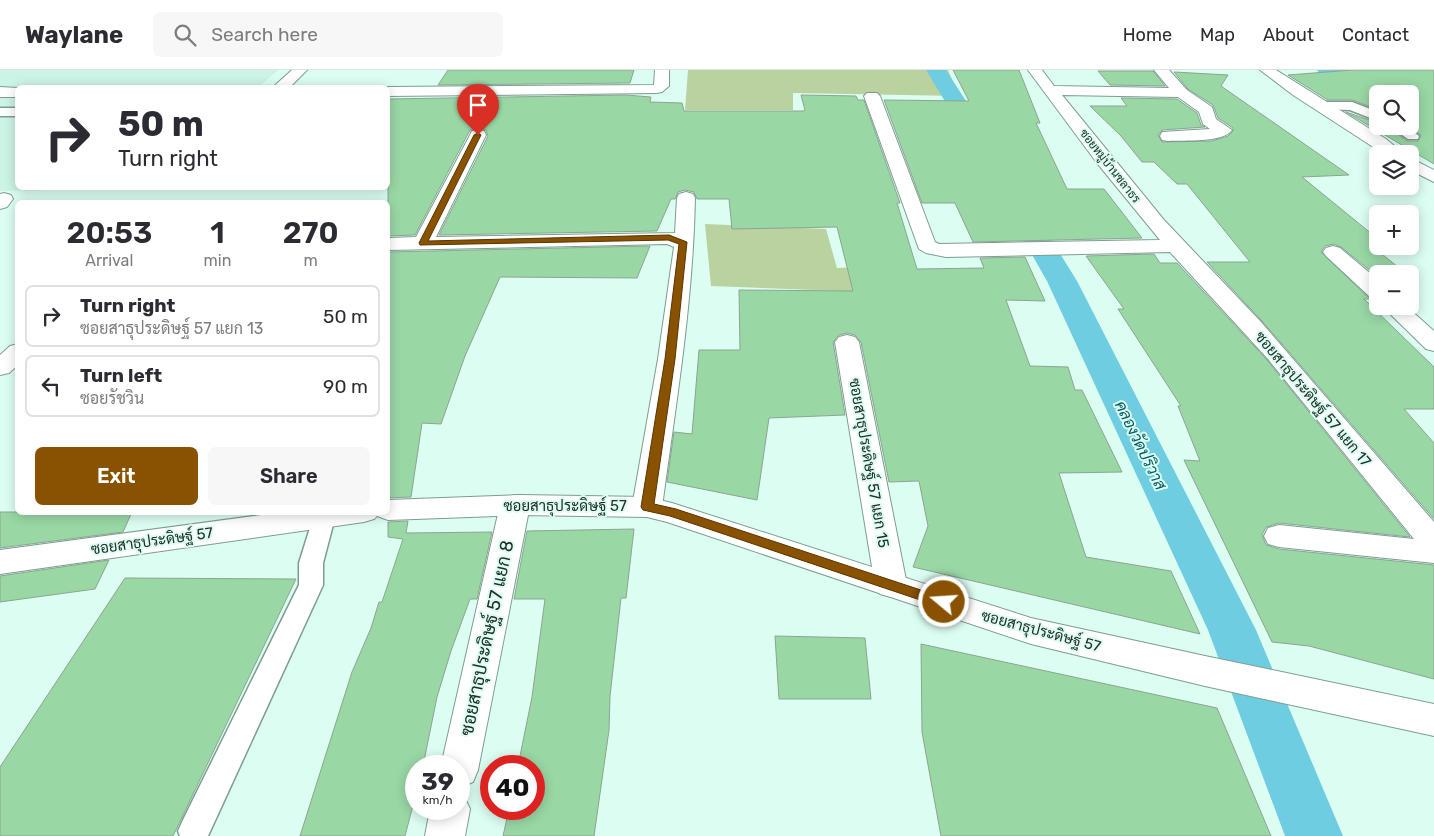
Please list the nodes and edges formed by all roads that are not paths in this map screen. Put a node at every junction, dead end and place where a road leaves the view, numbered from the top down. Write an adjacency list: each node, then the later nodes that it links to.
1 (280, 70): 8 (street)
2 (300, 70): 9 (street)
3 (662, 70): 13 (street)
4 (1036, 70): 10 (street, ซอยหมู่บ้านชลาธร)
5 (1161, 70): 14 (street)
6 (1267, 70): 16 (street)
7 (493, 75): 13 (street)
8 (266, 85)
9 (283, 85)
10 (1049, 90): 14 (street); 29 (street, ซอยหมู่บ้านชลาธร)
11 (0, 92): 12 (street)
12 (15, 92)
13 (394, 92)
14 (1182, 93): 21 (street)
15 (872, 96): 29 (street)
16 (1322, 106): 19 (lane); 22 (street)
17 (0, 112): 18 (lane)
18 (15, 112)
19 (1369, 113)
20 (478, 135): 27 (street)
21 (1168, 136)
22 (1382, 145)
23 (1419, 168): 24 (street)
24 (1434, 177)
25 (686, 198): 26 (street)
26 (683, 242): 27 (street); 38 (street)
27 (423, 243): 28 (street)
28 (390, 244)
29 (1183, 252): 43 (street, ซอยสาธุประดิษฐ์ 57 แยก 17)
30 (1334, 252): 31 (street)
31 (1369, 284)
32 (1403, 315): 34 (street)
33 (847, 342): 46 (street, ซอยสาธุประดิษฐ์ 57 แยก 15)
34 (1434, 344)
35 (15, 354): 36 (street)
36 (0, 368)
37 (515, 505): 38 (street, ซอยสาธุประดิษฐ์ 57); 39 (street, ซอยสาธุประดิษฐ์ 57); 48 (street, ซอยสาธุประดิษฐ์ 57 แยก 8)
38 (647, 507): 46 (street, ซอยสาธุประดิษฐ์ 57)
39 (390, 510)
40 (344, 515): 41 (street, ซอยสาธุประดิษฐ์ 57)
41 (324, 518): 45 (street, ซอยสาธุประดิษฐ์ 57); 50 (lane)
42 (1279, 536): 44 (street)
43 (1434, 542)
44 (1434, 552)
45 (0, 562)
46 (891, 585): 47 (street, ซอยสาธุประดิษฐ์ 57)
47 (1434, 720)
48 (462, 755)
49 (448, 820): 51 (street)
50 (194, 832)
51 (445, 836)

